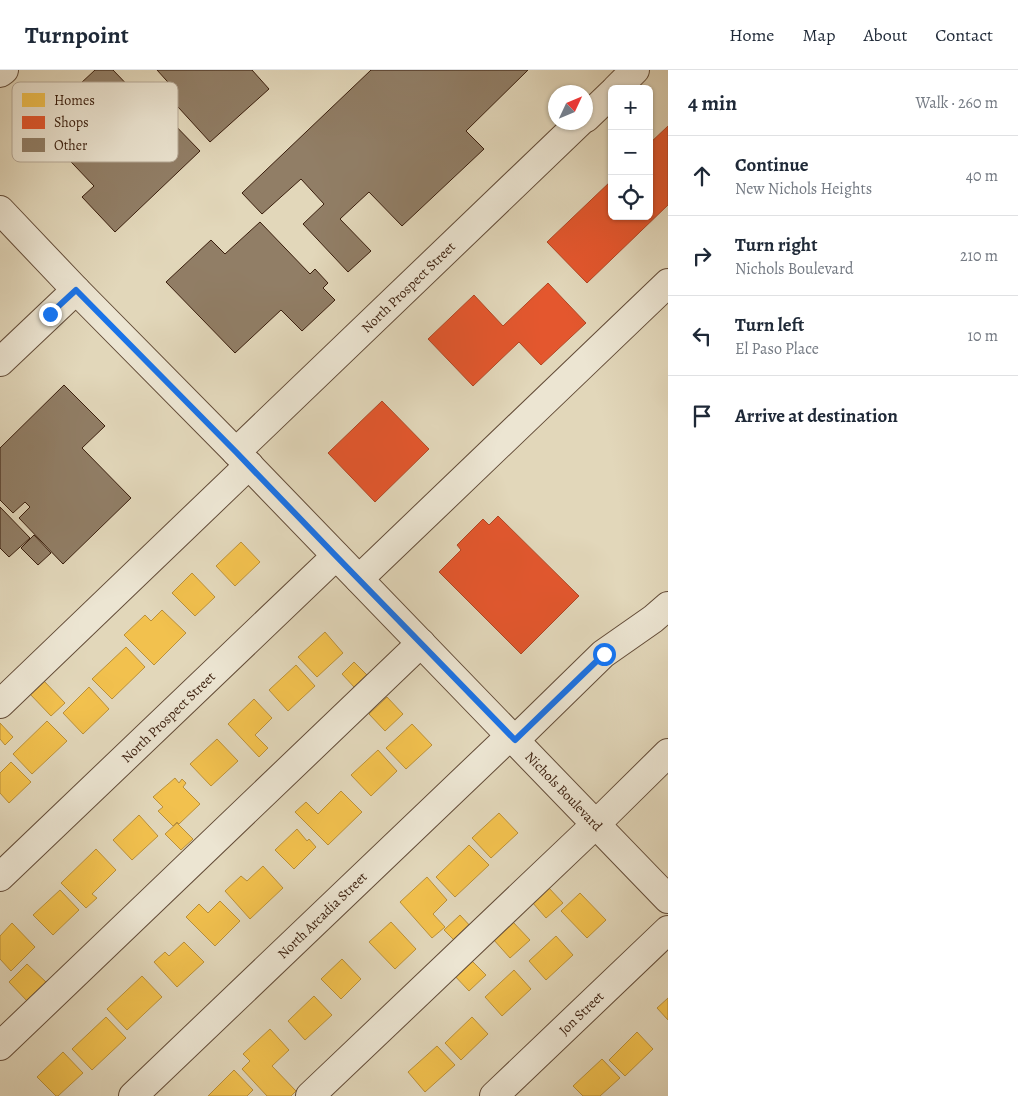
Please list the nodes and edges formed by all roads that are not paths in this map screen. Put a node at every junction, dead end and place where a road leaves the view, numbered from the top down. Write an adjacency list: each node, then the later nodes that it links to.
1 (4, 70): 3 (street)
2 (635, 70): 4 (street)
3 (0, 73)
4 (620, 85)
5 (608, 97): 6 (street)
6 (593, 111)
7 (572, 130): 12 (street, North Prospect Street)
8 (0, 210): 10 (street, Nichols Boulevard)
9 (668, 283): 14 (street)
10 (76, 290): 11 (street); 12 (street, Nichols Boulevard)
11 (0, 362)
12 (243, 459): 13 (street, Nichols Boulevard); 17 (street, North Prospect Street)
13 (336, 556): 14 (street, Nichols Boulevard); 21 (street, North Prospect Street)
14 (359, 579): 16 (street, Nichols Boulevard)
15 (668, 606): 18 (street, North Arcadia Street)
16 (421, 643): 18 (street, Nichols Boulevard); 24 (street)
17 (5, 689)
18 (513, 737): 20 (street, Nichols Boulevard); 25 (street, North Arcadia Street)
19 (668, 753): 20 (street)
20 (596, 824): 22 (street, Nichols Boulevard); 26 (street)
21 (0, 877)
22 (668, 899)
23 (668, 930): 27 (street, Jon Street)
24 (0, 1046)
25 (133, 1096)
26 (310, 1096)
27 (494, 1096)

